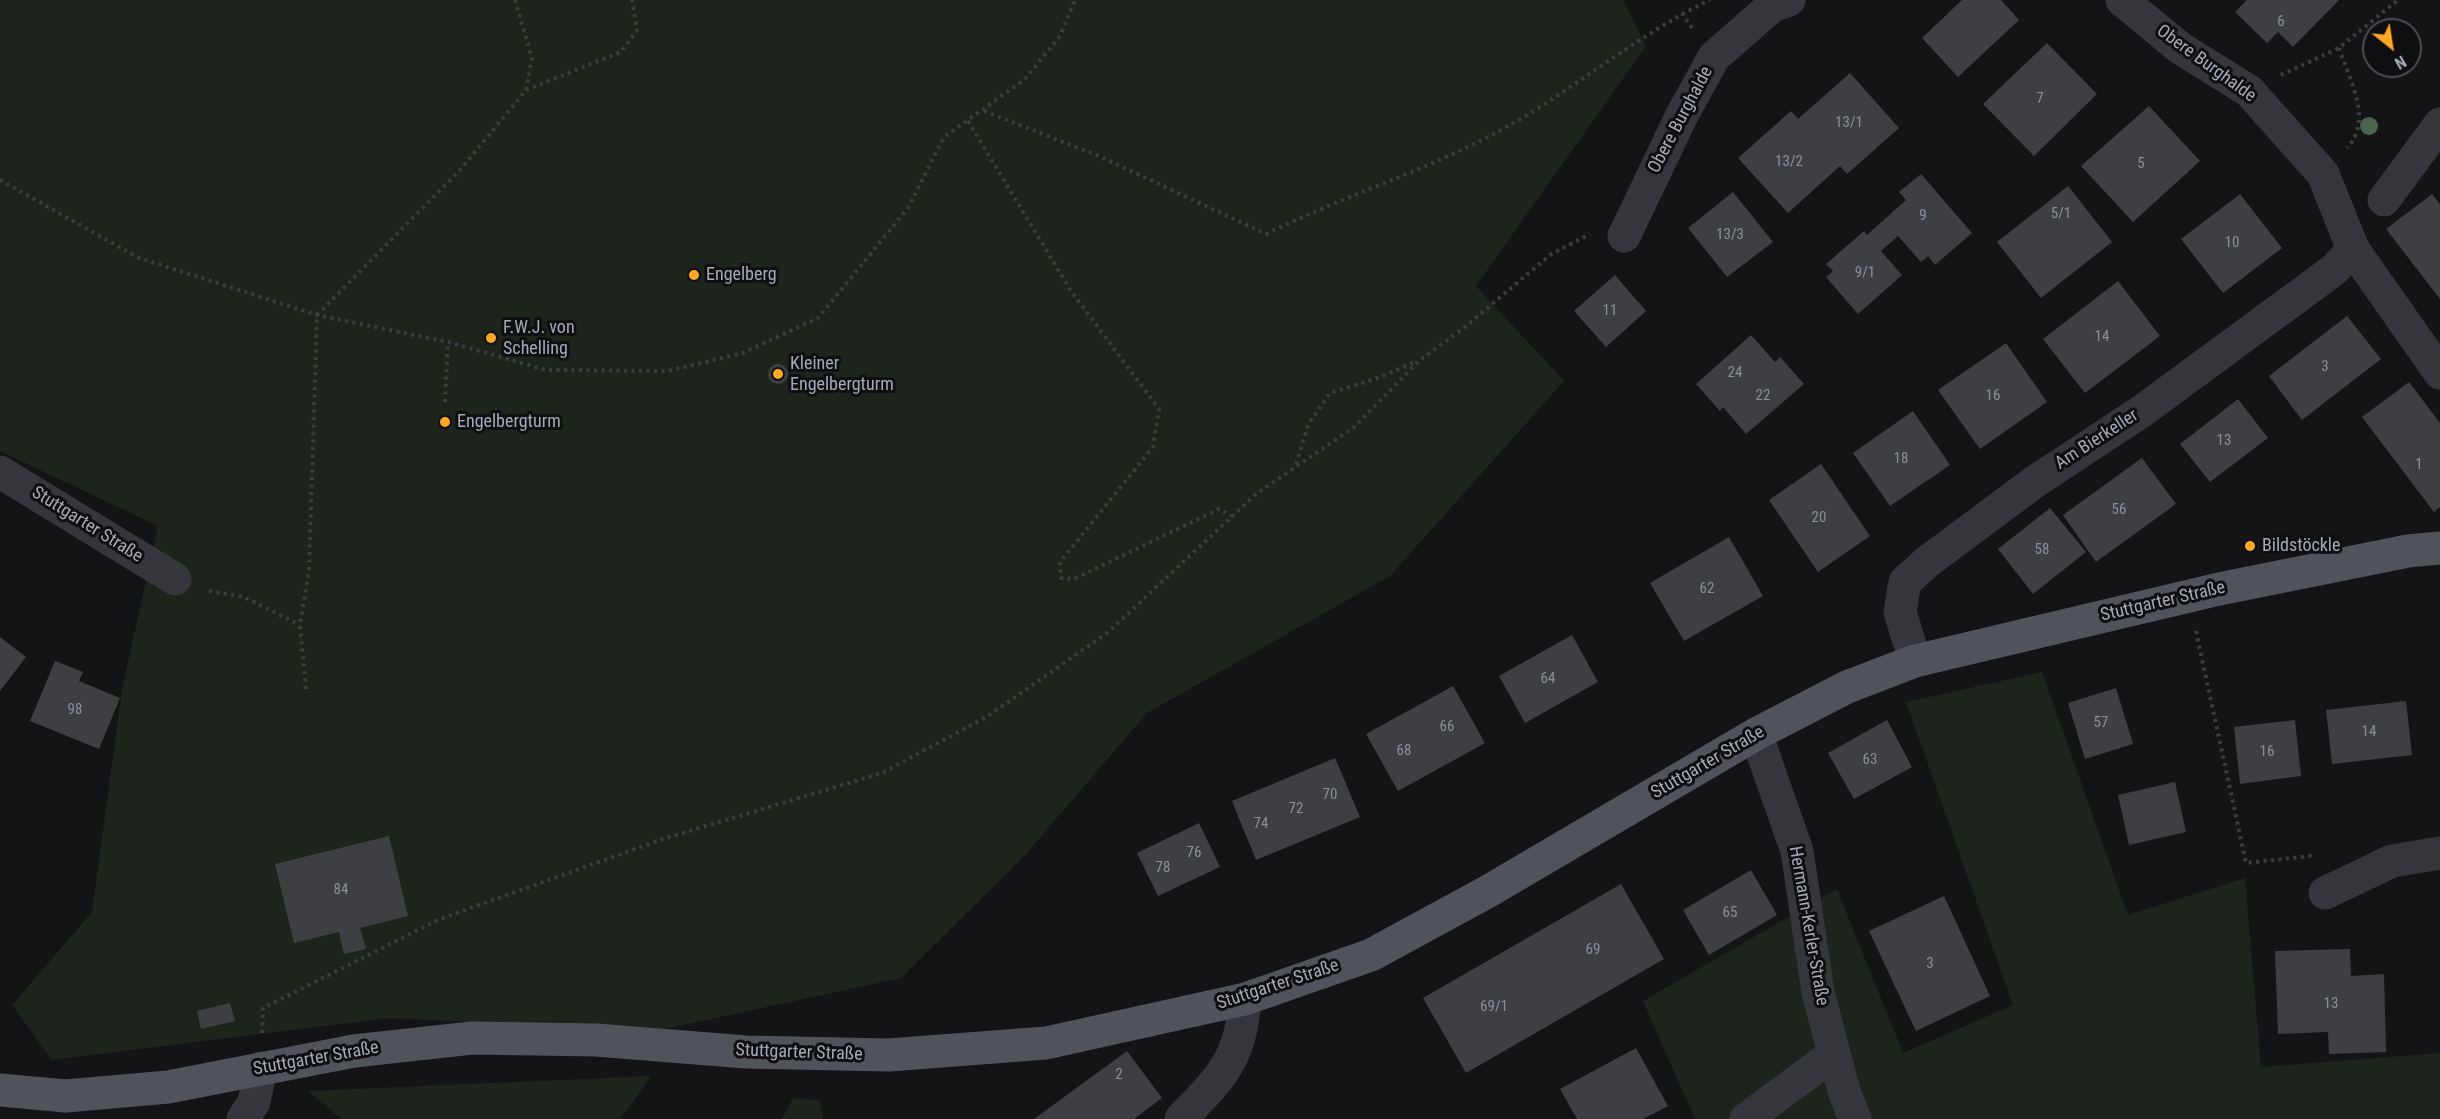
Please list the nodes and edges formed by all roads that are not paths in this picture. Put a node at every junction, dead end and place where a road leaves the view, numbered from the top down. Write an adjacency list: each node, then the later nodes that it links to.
1 (1789, 0): 5 (street, Obere Burghalde)
2 (2122, 0): 6 (street, Obere Burghalde)
3 (2440, 124): 4 (street)
4 (2384, 200)
5 (1624, 236)
6 (2353, 249): 7 (street, Obere Burghalde); 11 (street, Am Bierkeller)
7 (2440, 373)
8 (0, 472): 10 (street, Stuttgarter Straße)
9 (2440, 548): 11 (main road, Stuttgarter Straße)
10 (175, 579)
11 (1915, 661): 12 (main road, Stuttgarter Straße)
12 (1756, 734): 15 (main road, Stuttgarter Straße); 16 (street, Hermann-Kerler-Straße)
13 (2440, 853): 14 (street)
14 (2325, 892)
15 (1245, 999): 17 (main road, Stuttgarter Straße); 20 (street)
16 (1834, 1054): 21 (street); 22 (street, Hermann-Kerler-Straße)
17 (261, 1068): 18 (main road, Stuttgarter Straße); 19 (street)
18 (0, 1090)
19 (243, 1119)
20 (1181, 1119)
21 (1746, 1119)
22 (1855, 1119)

